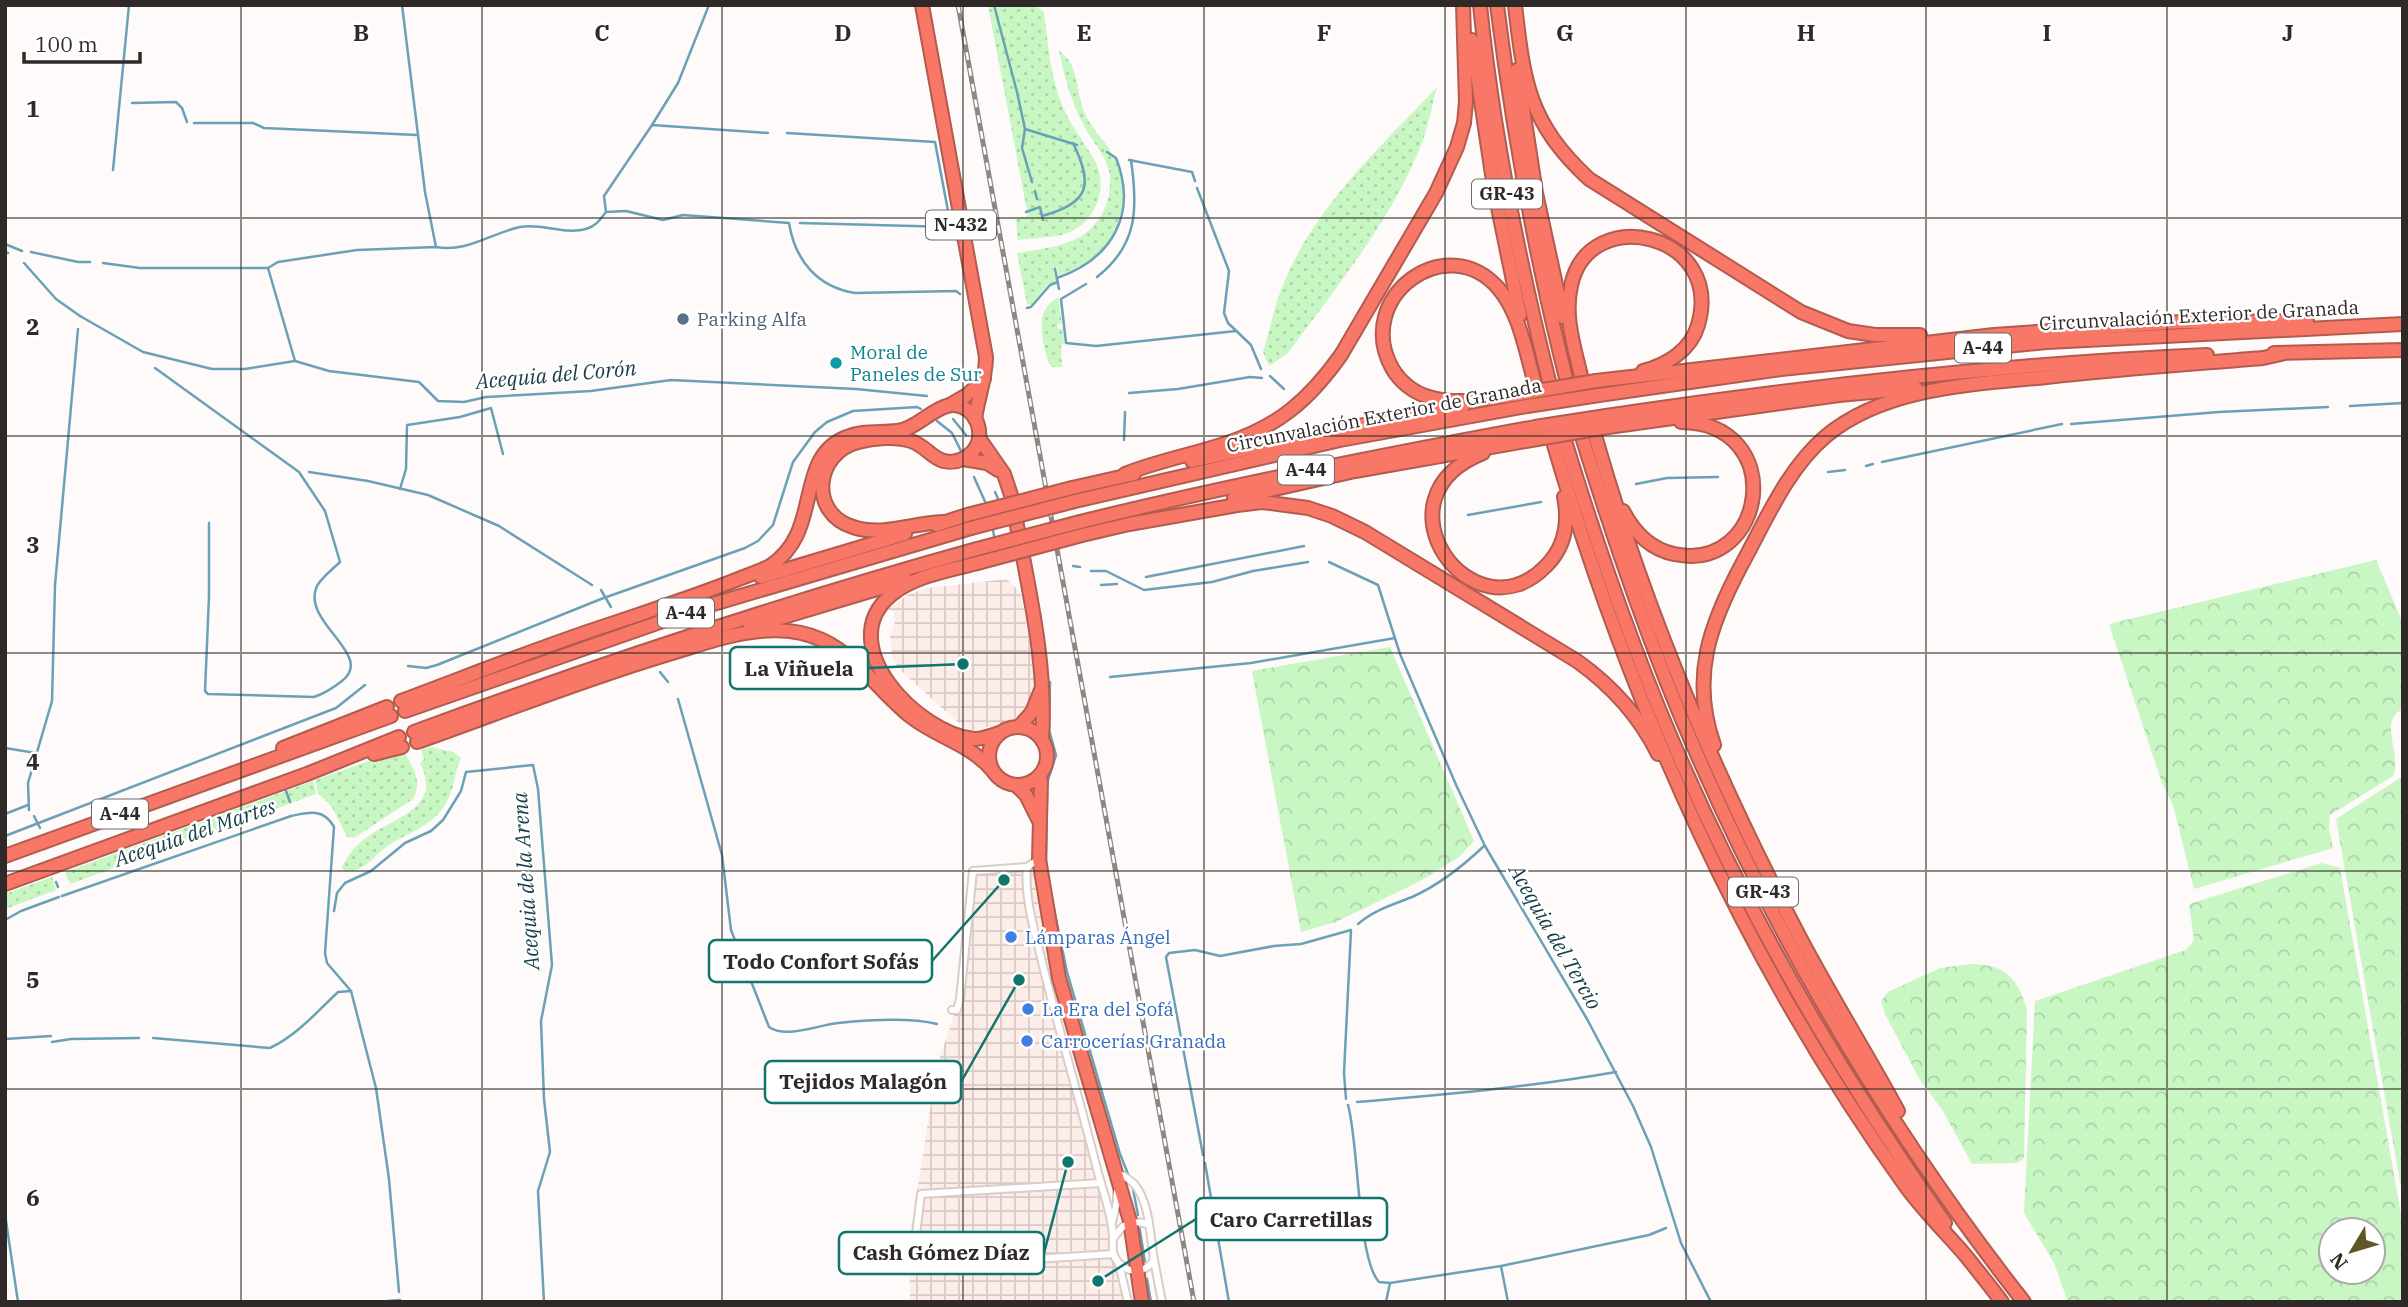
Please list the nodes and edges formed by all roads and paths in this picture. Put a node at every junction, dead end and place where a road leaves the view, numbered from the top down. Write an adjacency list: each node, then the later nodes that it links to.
1 (922, 5): 16 (highway, N-432)
2 (1466, 5): 9 (highway); 35 (highway)
3 (1480, 5): 17 (highway, GR-43)
4 (1497, 5): 15 (highway, GR-43)
5 (1512, 5): 8 (highway); 11 (highway)
6 (2370, 324): 7 (highway, Circunvalación Exterior de Granada / A-44); 8 (highway); 20 (highway, Circunvalación Exterior de Granada / A-44)
7 (2403, 324)
8 (1994, 335): 14 (highway)
9 (1526, 350): 18 (highway); 21 (highway)
10 (2403, 350): 12 (highway, Circunvalación Exterior de Granada / A-44)
11 (1576, 353): 13 (highway); 14 (highway)
12 (2281, 354): 19 (highway); 26 (highway, Circunvalación Exterior de Granada / A-44)
13 (1581, 376)
14 (1623, 377): 20 (highway)
15 (1566, 378)
16 (984, 379): 23 (highway); 25 (highway, N-432)
17 (1549, 381)
18 (1535, 384)
19 (1972, 384): 27 (highway); 57 (highway)
20 (1597, 388): 22 (highway, Circunvalación Exterior de Granada / A-44, bridge)
21 (1486, 399): 22 (highway); 35 (highway)
22 (1526, 399): 37 (highway, Circunvalación Exterior de Granada / A-44)
23 (950, 405): 24 (highway); 25 (highway)
24 (926, 419): 31 (highway); 46 (highway)
25 (975, 419): 29 (highway, N-432)
26 (1607, 421): 27 (highway); 28 (highway, Circunvalación Exterior de Granada / A-44, bridge)
27 (1646, 421): 36 (highway)
28 (1536, 433): 30 (highway); 42 (highway, Circunvalación Exterior de Granada / A-44)
29 (979, 438): 32 (highway); 34 (highway, N-432)
30 (1513, 442): 33 (highway); 41 (highway)
31 (926, 448): 32 (highway); 40 (highway)
32 (963, 459): 34 (highway)
33 (1562, 472): 59 (highway); 72 (highway, GR-43)
34 (1004, 474): 38 (highway, N-432)
35 (1125, 474): 37 (highway)
36 (1609, 484): 57 (highway); 80 (highway, GR-43)
37 (1074, 494): 39 (highway, Circunvalación Exterior de Granada / A-44, bridge)
38 (1011, 495)
39 (969, 521): 40 (highway); 46 (highway, Circunvalación Exterior de Granada / A-44)
40 (942, 522): 46 (highway)
41 (1129, 524): 42 (highway); 59 (highway)
42 (1081, 529): 43 (highway, Circunvalación Exterior de Granada / A-44, bridge)
43 (979, 555): 45 (highway); 47 (highway, Circunvalación Exterior de Granada / A-44)
44 (1023, 557): 48 (highway)
45 (931, 575): 47 (highway); 51 (highway)
46 (727, 585)
47 (719, 639): 54 (highway)
48 (1042, 686): 50 (highway); 52 (highway)
49 (389, 711): 60 (highway, A-44)
50 (1019, 727): 51 (highway); 52 (highway)
51 (999, 733): 54 (highway)
52 (1042, 740): 55 (highway)
53 (401, 742): 63 (highway, A-44)
54 (993, 771): 56 (highway)
55 (1039, 776): 56 (highway); 58 (highway)
56 (1016, 785): 58 (highway)
57 (1737, 812): 80 (highway)
58 (1038, 821): 61 (highway)
59 (1694, 822): 72 (highway)
60 (5, 856)
61 (1038, 859): 62 (street); 65 (highway)
62 (1027, 867): 64 (street); 66 (street)
63 (5, 884)
64 (952, 1010)
65 (1116, 1171): 67 (street); 68 (highway); 69 (street)
66 (1101, 1183): 67 (street); 71 (street)
67 (1112, 1224): 68 (street); 70 (street)
68 (1126, 1224): 69 (street); 70 (street); 75 (highway)
69 (1148, 1224): 73 (street)
70 (1113, 1240): 71 (street)
71 (1112, 1254): 74 (street)
72 (1965, 1254): 79 (highway)
73 (1154, 1260): 75 (street); 78 (street)
74 (1119, 1264): 75 (street); 76 (street)
75 (1139, 1271): 77 (highway)
76 (1128, 1302)
77 (1142, 1302)
78 (1161, 1302)
79 (2002, 1302)
80 (2026, 1302)

